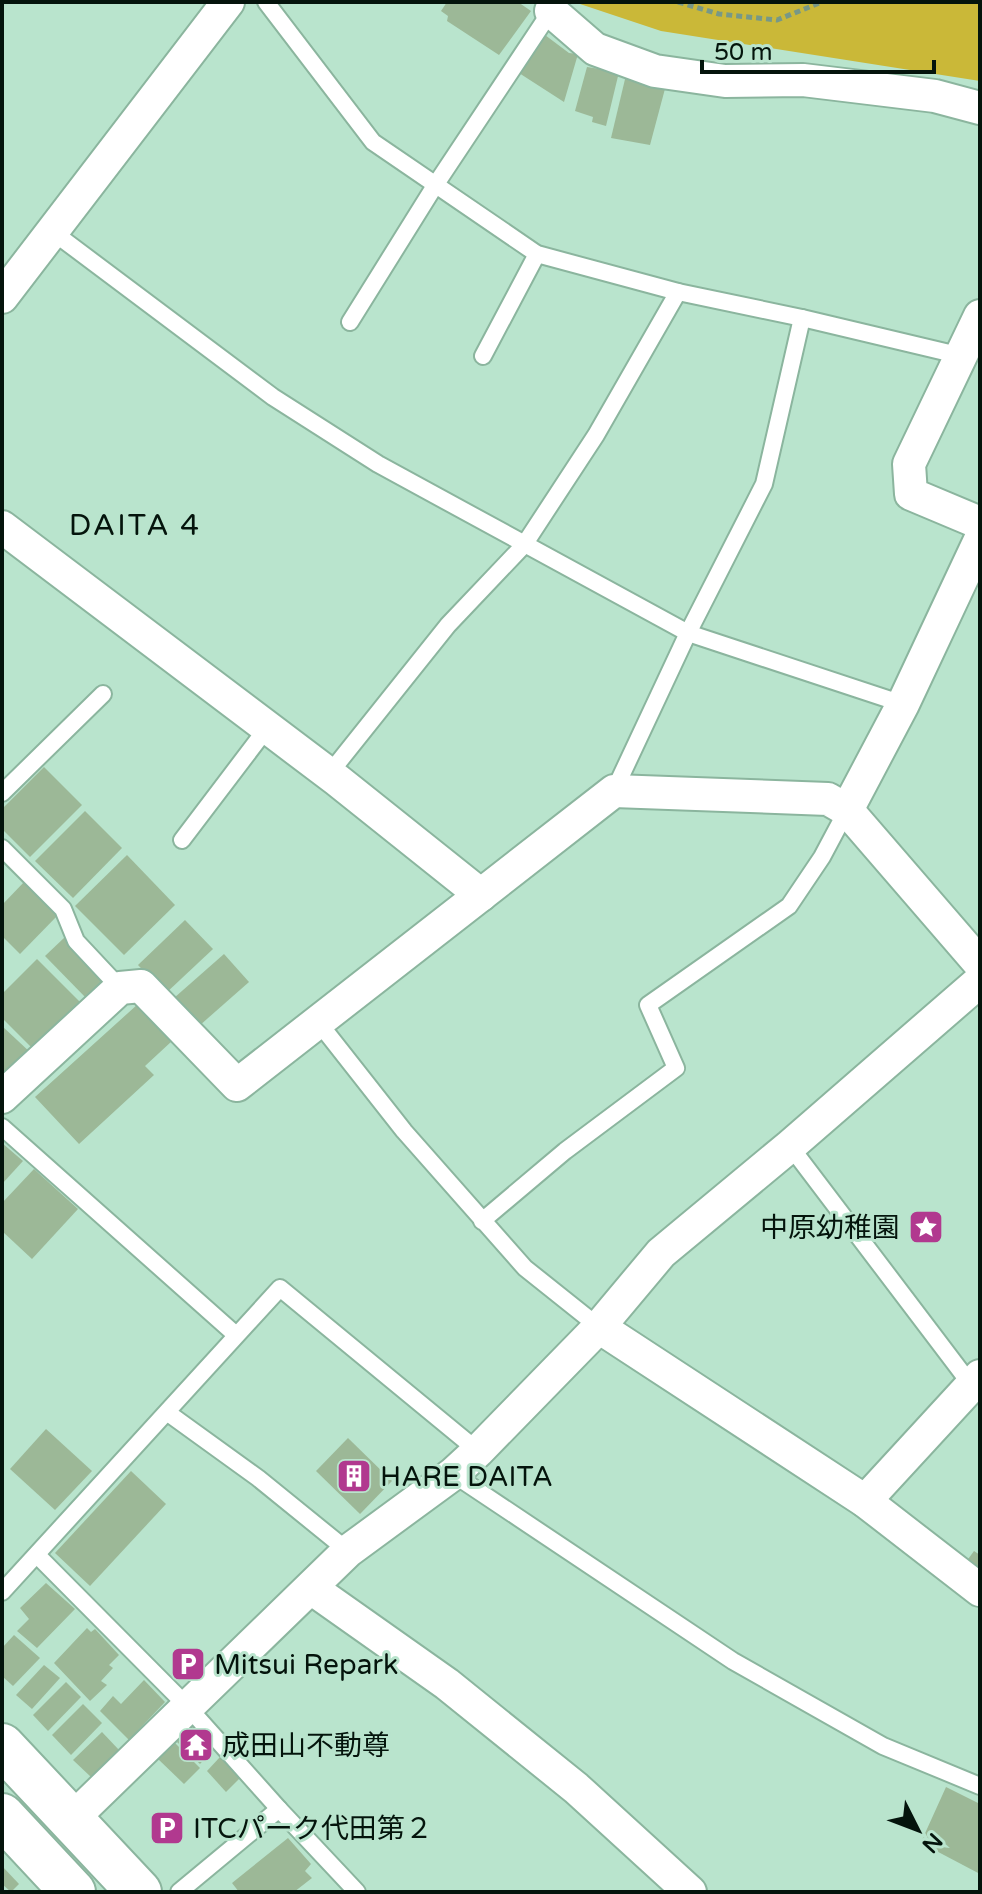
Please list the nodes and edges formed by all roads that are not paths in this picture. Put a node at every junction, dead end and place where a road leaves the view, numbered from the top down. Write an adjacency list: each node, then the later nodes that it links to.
1 (228, 2): 6 (street)
2 (266, 2): 5 (lane)
3 (546, 7): 4 (street); 5 (lane)
4 (980, 108)
5 (436, 184): 7 (lane); 12 (lane)
6 (53, 232): 9 (street); 18 (lane)
7 (537, 254): 8 (lane); 13 (lane)
8 (678, 292): 11 (lane); 18 (lane)
9 (2, 297)
10 (980, 316): 14 (street)
11 (802, 318): 14 (lane); 19 (lane)
12 (350, 322)
13 (483, 356)
14 (962, 356): 15 (street)
15 (980, 523)
16 (2, 527): 22 (street)
17 (980, 540): 21 (street)
18 (524, 545): 19 (lane); 23 (lane)
19 (688, 633): 21 (lane); 24 (lane)
20 (103, 694): 25 (lane)
21 (903, 704): 26 (street)
22 (267, 728): 23 (street); 27 (lane)
23 (329, 774): 29 (street)
24 (614, 791): 26 (street); 29 (street)
25 (2, 793)
26 (847, 810): 30 (street); 37 (lane)
27 (182, 840)
28 (2, 848): 32 (lane)
29 (481, 895): 33 (street)
30 (980, 964)
31 (980, 981): 36 (street)
32 (120, 988): 33 (street); 34 (street)
33 (319, 1023): 37 (lane)
34 (2, 1097)
35 (2, 1127): 39 (lane)
36 (790, 1146): 38 (street); 40 (lane)
37 (482, 1221): 38 (lane)
38 (599, 1327): 42 (street); 44 (street)
39 (236, 1335): 41 (lane); 42 (lane)
40 (976, 1381): 44 (street)
41 (168, 1413): 45 (lane); 46 (lane)
42 (478, 1451): 43 (street)
43 (453, 1474): 45 (street); 52 (lane)
44 (865, 1501): 48 (street)
45 (348, 1551): 47 (street)
46 (37, 1555): 49 (lane); 50 (lane)
47 (311, 1588): 50 (street); 60 (street)
48 (980, 1590)
49 (2, 1592)
50 (187, 1706): 53 (lane); 55 (street)
51 (2, 1746): 55 (main road)
52 (980, 1786)
53 (279, 1809): 58 (lane); 59 (lane)
54 (2, 1816): 56 (main road)
55 (71, 1820): 57 (main road)
56 (73, 1892)
57 (139, 1892)
58 (179, 1892)
59 (357, 1892)
60 (690, 1892)

